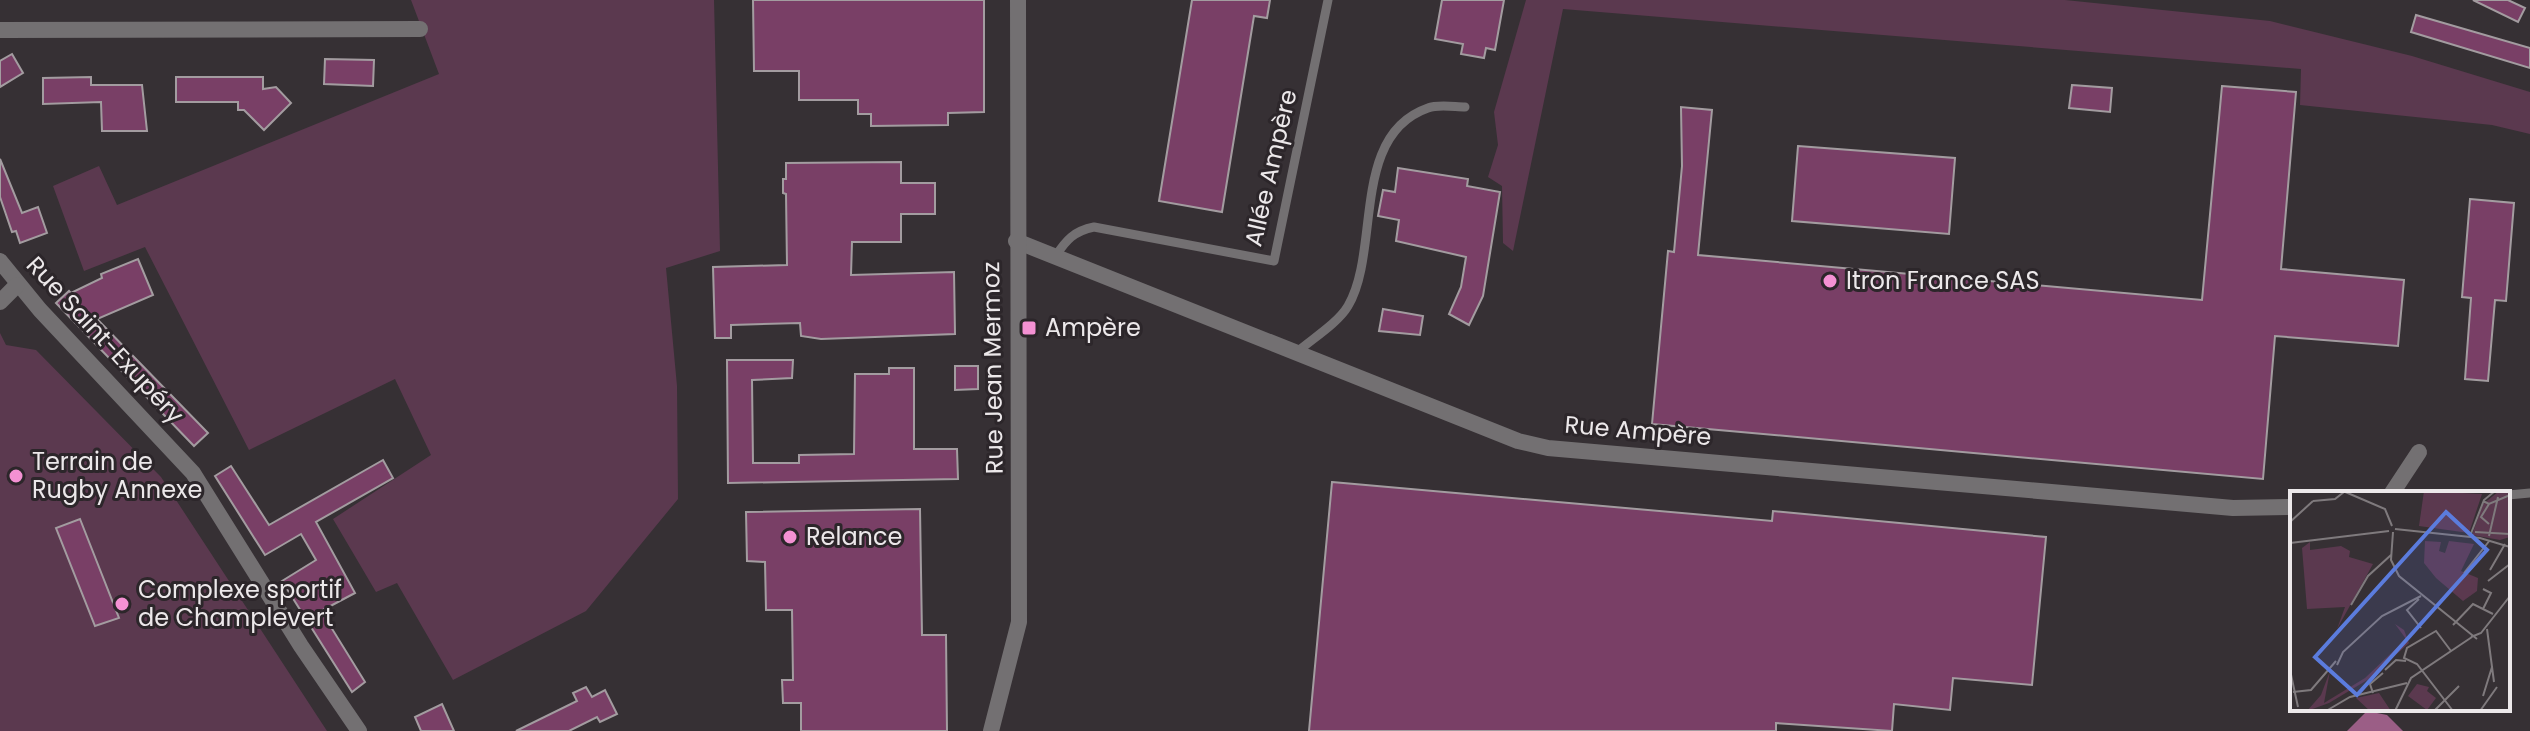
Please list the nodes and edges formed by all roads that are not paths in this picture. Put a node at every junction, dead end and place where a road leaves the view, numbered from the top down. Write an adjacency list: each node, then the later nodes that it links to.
1 (1018, 0): 6 (street, Rue Jean Mermoz)
2 (1328, 0): 7 (lane, Allée Ampère)
3 (420, 29): 4 (street)
4 (0, 30)
5 (1465, 107): 11 (lane)
6 (1016, 241): 7 (street, Rue Ampère); 18 (street, Rue Jean Mermoz)
7 (1055, 257): 11 (street, Rue Ampère)
8 (0, 261): 9 (street, Rue Saint-Exupéry)
9 (17, 285): 10 (street); 17 (street, Rue Saint-Exupéry)
10 (0, 302)
11 (1297, 352): 16 (street, Rue Ampère)
12 (2419, 452): 13 (street)
13 (2393, 491)
14 (2530, 493): 15 (lane)
15 (2510, 495)
16 (2290, 507)
17 (359, 731)
18 (991, 731)

